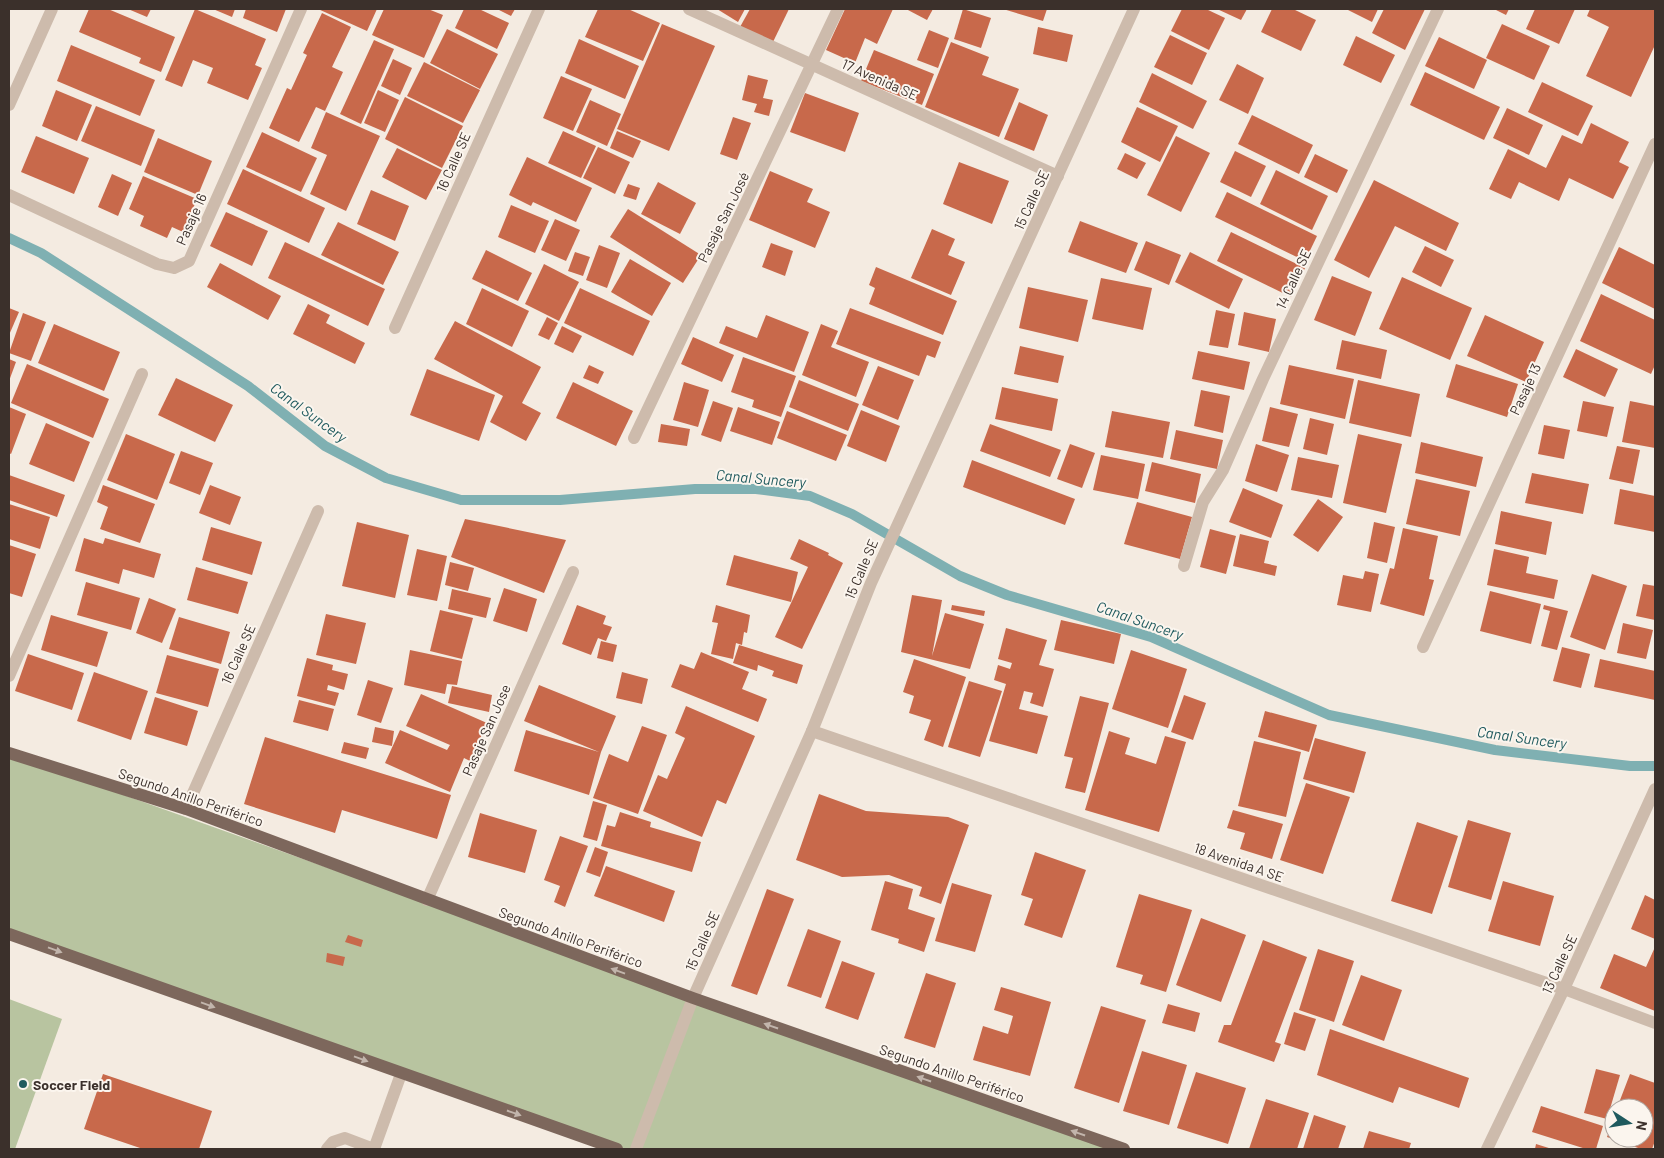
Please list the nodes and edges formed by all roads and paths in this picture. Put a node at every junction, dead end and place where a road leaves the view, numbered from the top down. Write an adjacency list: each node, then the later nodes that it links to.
1 (52, 9): 9 (street)
2 (301, 9): 12 (street, Pasaje 16)
3 (539, 9): 13 (street, 16 Calle SE)
4 (689, 9): 8 (street, 17 Avenida SE)
5 (838, 9): 8 (street, Pasaje San José)
6 (1134, 9): 11 (street, 15 Calle SE)
7 (1438, 9): 17 (street, 14 Calle SE)
8 (813, 65): 11 (street, 17 Avenida SE); 15 (street, Pasaje San José)
9 (9, 105)
10 (1655, 144): 19 (street, Pasaje 13)
11 (1058, 176): 21 (street, 15 Calle SE)
12 (9, 195)
13 (395, 328)
14 (142, 374): 20 (street)
15 (634, 438)
16 (318, 511): 24 (street, 16 Calle SE)
17 (1184, 566)
18 (573, 572): 25 (street, Pasaje San Jose)
19 (1423, 647)
20 (9, 676)
21 (812, 731): 27 (street, 18 Avenida A SE); 28 (street, 15 Calle SE)
22 (9, 752): 24 (main road, Segundo Anillo Periférico)
23 (1655, 789): 27 (street, 13 Calle SE)
24 (186, 809): 25 (main road, Segundo Anillo Periférico)
25 (427, 900): 28 (main road, Segundo Anillo Periférico, one-way to 25)
26 (9, 934): 30 (main road, one-way to 30)
27 (1564, 990): 29 (street, 18 Avenida A SE); 36 (street, 13 Calle SE)
28 (692, 998): 34 (street, 15 Calle SE); 35 (main road, Segundo Anillo Periférico, one-way to 28)
29 (1655, 1023)
30 (401, 1074): 32 (street); 33 (main road, one-way to 33)
31 (327, 1149): 32 (street)
32 (374, 1149)
33 (617, 1149)
34 (636, 1149)
35 (1124, 1149)
36 (1487, 1149)

